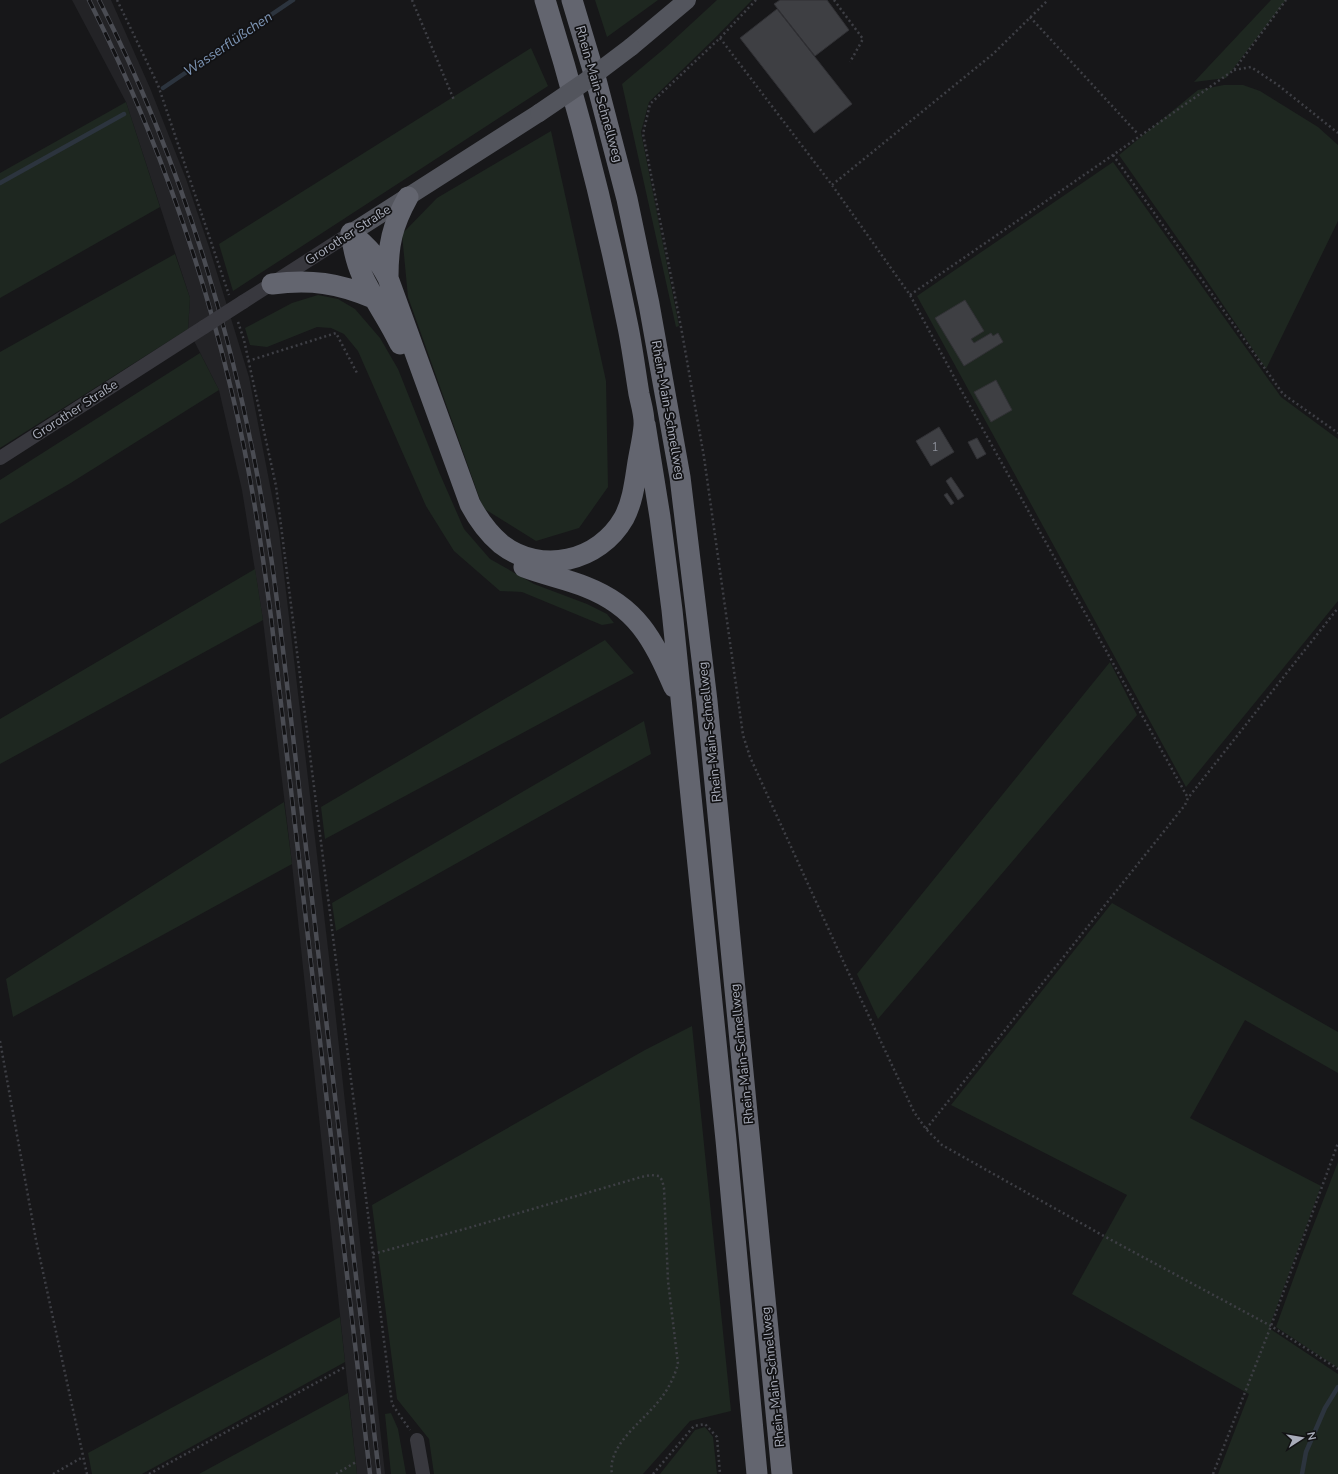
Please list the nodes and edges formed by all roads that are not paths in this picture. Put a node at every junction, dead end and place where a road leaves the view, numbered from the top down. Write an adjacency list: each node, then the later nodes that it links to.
1 (545, 0): 9 (highway, Rhein-Main-Schnellweg)
2 (572, 0): 15 (highway, Rhein-Main-Schnellweg)
3 (687, 0): 4 (main road, Grorother Straße, bridge)
4 (408, 197): 5 (main road, Grorother Straße); 6 (highway)
5 (351, 233): 6 (highway); 7 (street, Grorother Straße); 8 (highway)
6 (388, 278): 9 (highway)
7 (272, 284): 8 (highway); 10 (street, Grorother Straße, bridge)
8 (374, 298): 11 (highway)
9 (644, 424): 11 (highway, Rhein-Main-Schnellweg)
10 (0, 458)
11 (682, 704): 14 (highway, Rhein-Main-Schnellweg)
12 (417, 1440): 13 (street)
13 (423, 1474)
14 (757, 1474)
15 (782, 1474)

